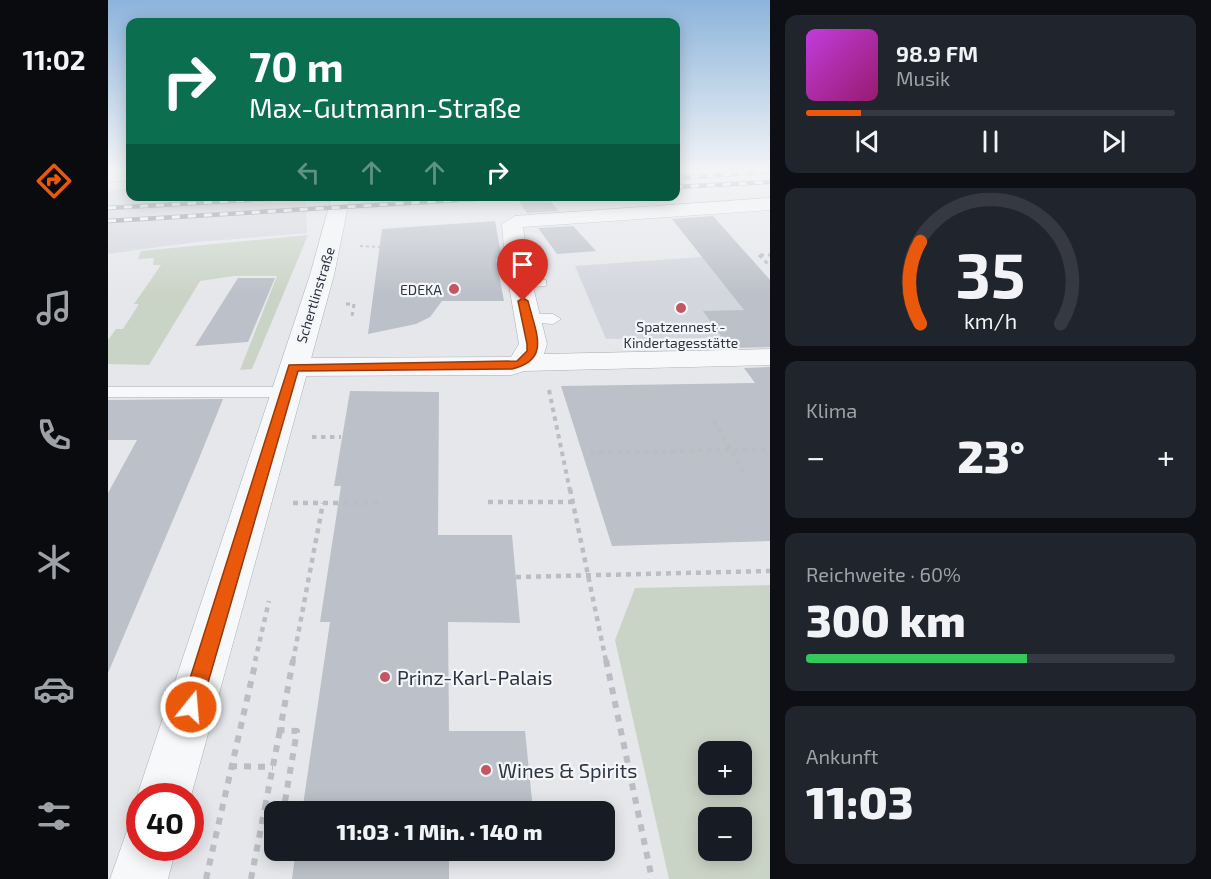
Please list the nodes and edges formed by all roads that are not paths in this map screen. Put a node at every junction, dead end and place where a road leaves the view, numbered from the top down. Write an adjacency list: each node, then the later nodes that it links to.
1 (337, 212): 9 (street, Schertlinstraße)
2 (646, 212): 4 (street)
3 (541, 283): 4 (lane)
4 (520, 284): 5 (street)
5 (526, 319): 6 (lane); 8 (street)
6 (553, 319)
7 (770, 357): 8 (street)
8 (533, 363): 9 (street)
9 (302, 375): 10 (lane); 11 (street, Schertlinstraße)
10 (108, 392)
11 (168, 783)
12 (144, 861): 13 (street)
13 (139, 879)

